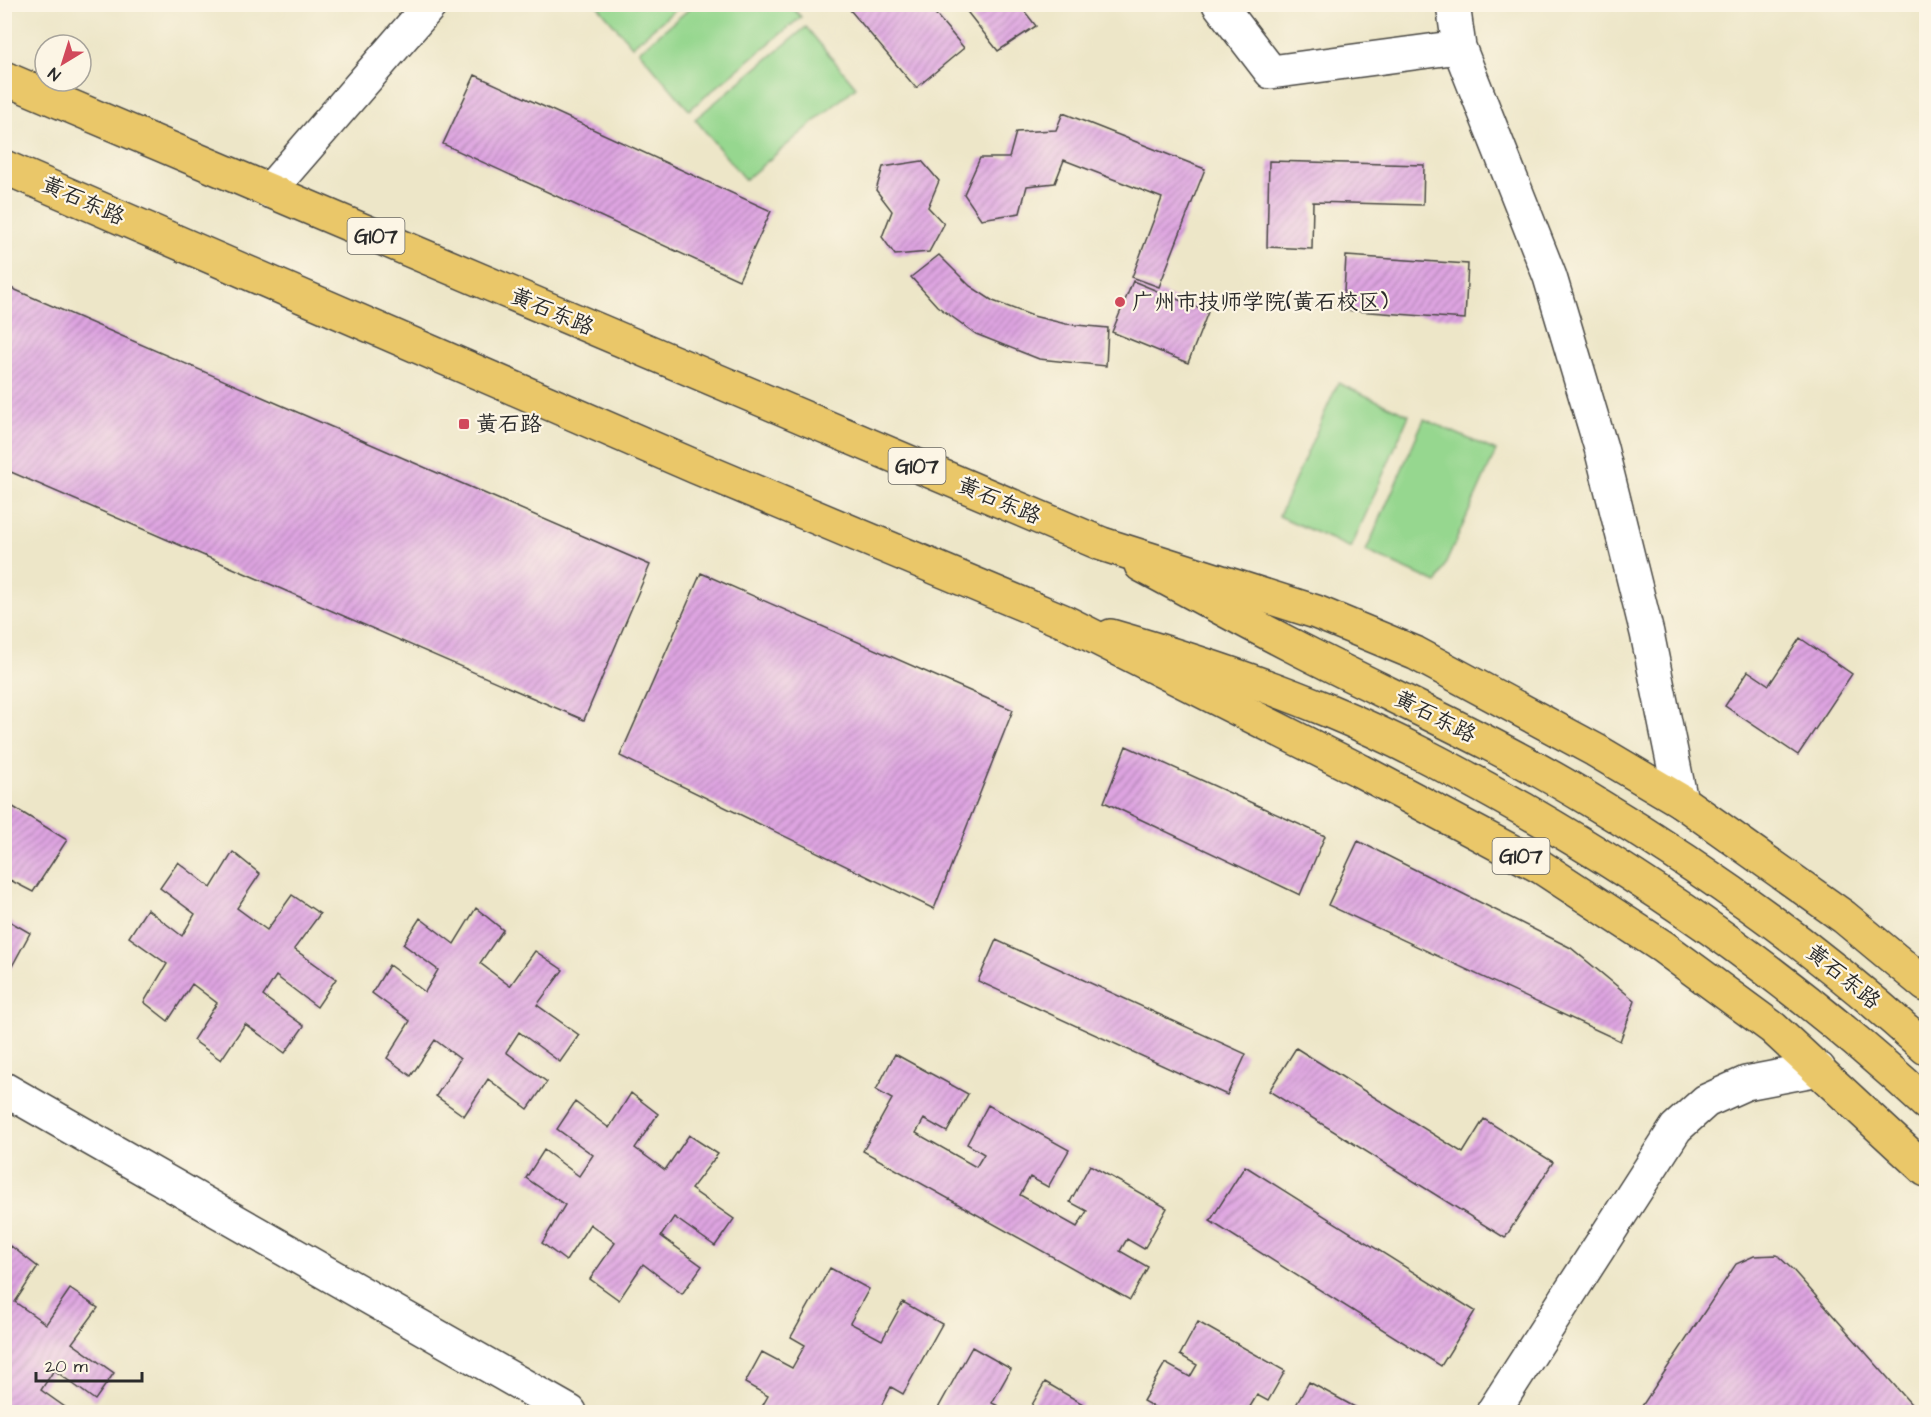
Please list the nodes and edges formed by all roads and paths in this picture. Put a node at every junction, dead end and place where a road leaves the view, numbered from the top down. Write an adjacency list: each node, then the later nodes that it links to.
1 (431, 4): 7 (street)
2 (1219, 4): 4 (street)
3 (1453, 4): 4 (street)
4 (1459, 47): 10 (street)
5 (4, 78): 7 (main road, 黄石东路 / G107)
6 (4, 167): 9 (main road, 黄石东路 / G107)
7 (269, 191): 8 (main road, 黄石东路 / G107)
8 (1102, 544): 10 (main road, G107); 12 (main road, 黄石东路)
9 (1063, 621): 13 (main road, G107); 15 (main road, 黄石东路)
10 (1682, 801): 11 (main road, G107)
11 (1926, 985)
12 (1926, 1048)
13 (1819, 1069): 16 (main road, G107); 18 (street)
14 (4, 1089): 17 (street)
15 (1926, 1103)
16 (1926, 1170)
17 (570, 1413)
18 (1493, 1413)

